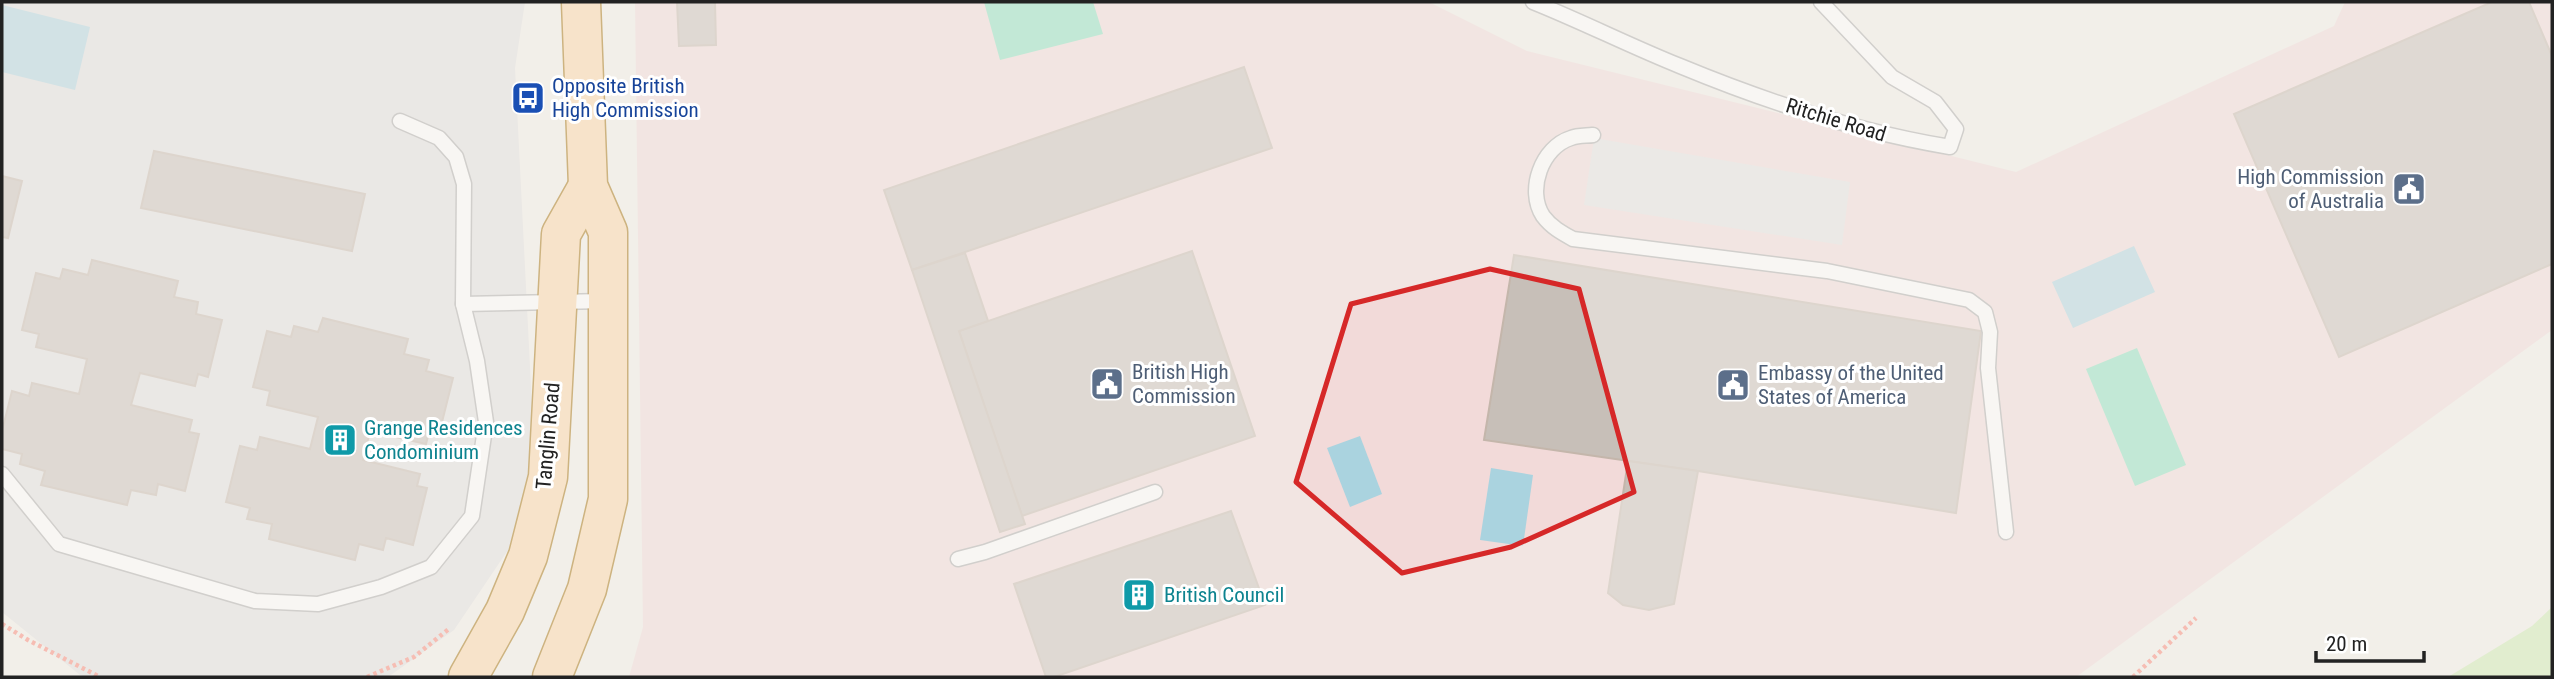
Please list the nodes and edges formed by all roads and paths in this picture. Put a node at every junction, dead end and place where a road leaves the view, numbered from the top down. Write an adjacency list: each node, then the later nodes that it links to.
1 (581, 2): 6 (main road)
2 (1533, 2): 3 (lane, Ritchie Road)
3 (1821, 2)
4 (400, 121): 9 (lane)
5 (1593, 135): 12 (lane)
6 (587, 186): 7 (main road); 8 (main road, Tanglin Road)
7 (609, 301): 8 (lane); 20 (main road)
8 (557, 303): 9 (lane); 14 (main road, Tanglin Road)
9 (463, 304): 10 (lane)
10 (2, 474)
11 (1155, 492): 13 (lane)
12 (2006, 532)
13 (958, 559)
14 (505, 611): 18 (main road); 19 (main road, Tanglin Road)
15 (2196, 618): 21 (path)
16 (2, 624): 17 (path)
17 (100, 677)
18 (457, 677)
19 (468, 677)
20 (552, 677)
21 (2133, 677)

